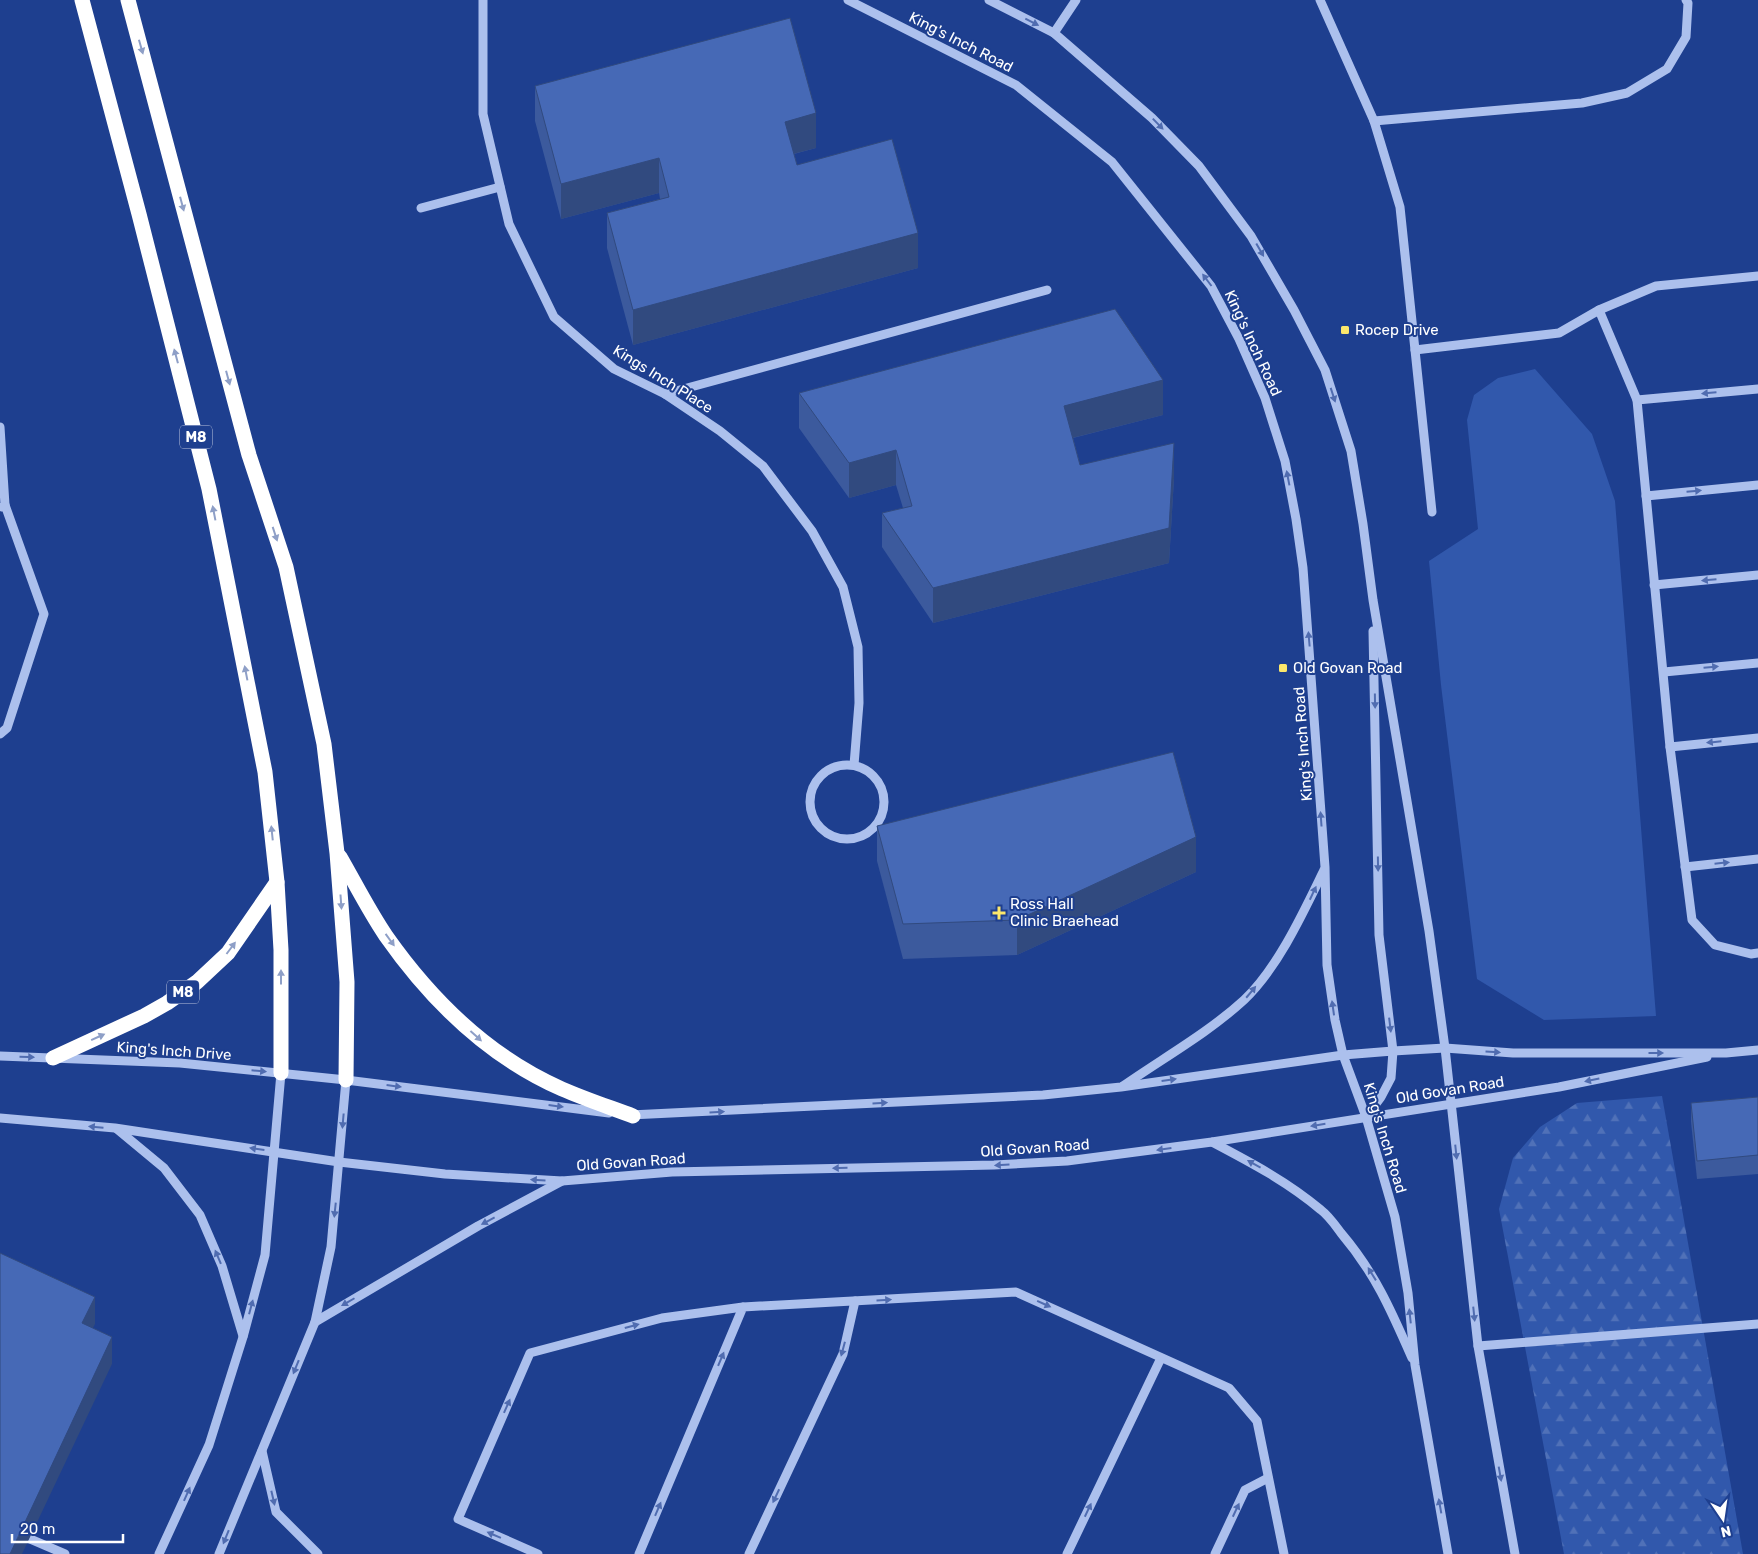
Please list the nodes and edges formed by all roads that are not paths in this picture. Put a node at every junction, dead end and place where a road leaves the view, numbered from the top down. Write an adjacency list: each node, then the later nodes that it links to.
1 (82, 0): 38 (highway, M8, one-way to 1)
2 (128, 0): 34 (highway, one-way to 34)
3 (483, 0): 11 (street, Kings Inch Place)
4 (848, 0): 37 (street, King's Inch Road, one-way to 4)
5 (989, 0): 9 (street, one-way to 9)
6 (1076, 0): 9 (street)
7 (1320, 0): 10 (street)
8 (1686, 0): 10 (street)
9 (1054, 33): 27 (street, one-way to 27)
10 (1374, 121): 16 (street)
11 (500, 188): 12 (street); 18 (street, Kings Inch Place)
12 (421, 208)
13 (1758, 276): 15 (street)
14 (1047, 290): 18 (street)
15 (1599, 310): 16 (street); 19 (street)
16 (1415, 350): 24 (street)
17 (1758, 389): 19 (street, one-way to 19)
18 (665, 394): 33 (street, Kings Inch Place)
19 (1637, 400): 22 (street)
20 (0, 427): 23 (street)
21 (1758, 485): 22 (street, one-way to 21)
22 (1646, 496): 26 (street)
23 (3, 506): 30 (street)
24 (1432, 512)
25 (1758, 575): 26 (street, one-way to 26)
26 (1654, 585): 29 (street)
27 (1373, 600): 40 (street); 42 (street, one-way to 42)
28 (1758, 663): 29 (street, one-way to 28)
29 (1664, 672): 32 (street)
30 (0, 734)
31 (1758, 738): 32 (street, one-way to 32)
32 (1670, 747): 36 (street)
33 (854, 765): 33 (street)
34 (337, 853): 48 (highway, one-way to 48); 51 (highway, one-way to 51)
35 (1758, 859): 36 (street, one-way to 35)
36 (1685, 866): 39 (street)
37 (1325, 868): 44 (street, King's Inch Road, one-way to 37); 49 (street, one-way to 37)
38 (277, 882): 46 (highway, M8, one-way to 38); 47 (highway, M8, one-way to 38)
39 (1758, 954)
40 (1445, 1048): 42 (street, Old Govan Road); 43 (street, Old Govan Road, one-way to 43); 50 (street)
41 (1758, 1050): 43 (street, Old Govan Road)
42 (1393, 1051): 44 (street, Old Govan Road); 52 (street)
43 (1726, 1053): 50 (street, Old Govan Road, one-way to 50)
44 (1343, 1055): 49 (street, Old Govan Road, one-way to 44); 52 (street, King's Inch Road)
45 (0, 1056): 46 (street, King's Inch Drive, one-way to 46)
46 (53, 1058): 47 (street, King's Inch Drive, one-way to 47)
47 (281, 1073): 48 (street, King's Inch Drive); 56 (street)
48 (346, 1080): 51 (street, Old Govan Road, one-way to 51); 57 (street, one-way to 57)
49 (1121, 1087): 51 (street, Old Govan Road, one-way to 49)
50 (1451, 1104): 52 (street, Old Govan Road); 64 (street, one-way to 64)
51 (633, 1116)
52 (1366, 1117): 55 (street, Old Govan Road, one-way to 55); 66 (street, King's Inch Road, one-way to 52)
53 (0, 1118): 54 (street, one-way to 53)
54 (115, 1128): 56 (street, one-way to 54); 63 (street, one-way to 54)
55 (1212, 1142): 58 (street, Old Govan Road, one-way to 58); 66 (street, one-way to 55)
56 (275, 1152): 57 (street); 63 (street, one-way to 56)
57 (340, 1162): 58 (street, Old Govan Road, one-way to 57); 61 (street, one-way to 61)
58 (562, 1181): 61 (street, one-way to 61)
59 (854, 1301): 60 (street); 65 (street, one-way to 65); 76 (street, one-way to 76)
60 (743, 1307): 74 (street, one-way to 60); 75 (street, one-way to 60)
61 (315, 1322): 67 (street, one-way to 67)
62 (1758, 1324): 64 (street)
63 (244, 1337): 71 (street, one-way to 63)
64 (1478, 1346): 81 (street, one-way to 81)
65 (1161, 1358): 68 (street); 77 (street, one-way to 65)
66 (1416, 1365): 80 (street, King's Inch Road, one-way to 66)
67 (262, 1451): 72 (street, one-way to 72); 73 (street, one-way to 73)
68 (1268, 1478): 78 (street, one-way to 68); 79 (street)
69 (0, 1526): 70 (street)
70 (65, 1554)
71 (159, 1554)
72 (219, 1554)
73 (318, 1554)
74 (538, 1554)
75 (639, 1554)
76 (749, 1554)
77 (1067, 1554)
78 (1215, 1554)
79 (1284, 1554)
80 (1448, 1554)
81 (1514, 1554)

